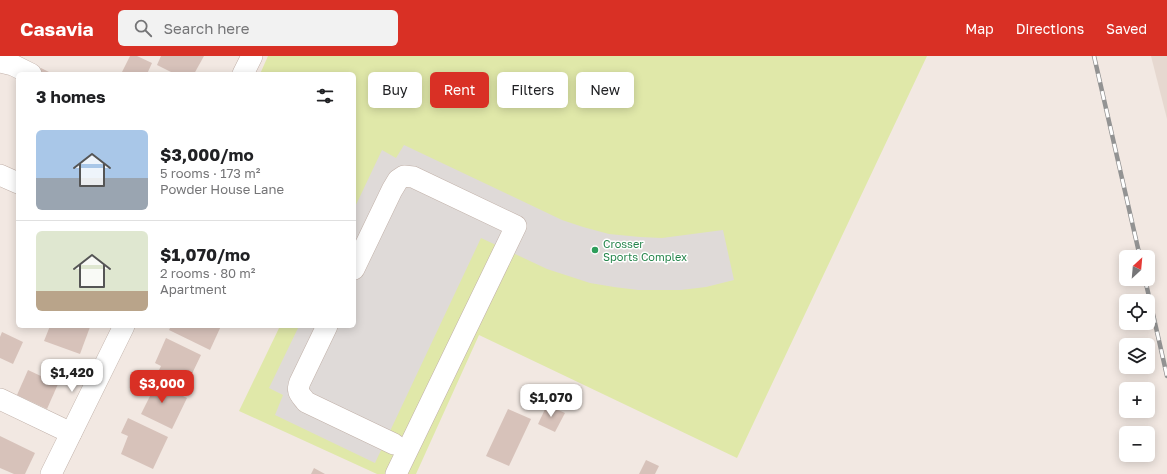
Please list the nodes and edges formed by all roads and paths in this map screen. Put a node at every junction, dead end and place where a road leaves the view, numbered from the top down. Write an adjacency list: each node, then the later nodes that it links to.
1 (252, 56): 4 (street)
2 (0, 62): 3 (street)
3 (27, 72)
4 (245, 72)
5 (0, 175): 6 (street)
6 (16, 182)
7 (356, 265): 14 (street)
8 (123, 328): 11 (street)
9 (325, 328): 12 (street)
10 (0, 399): 11 (street)
11 (71, 433): 13 (street)
12 (394, 444)
13 (51, 474)
14 (396, 474)

